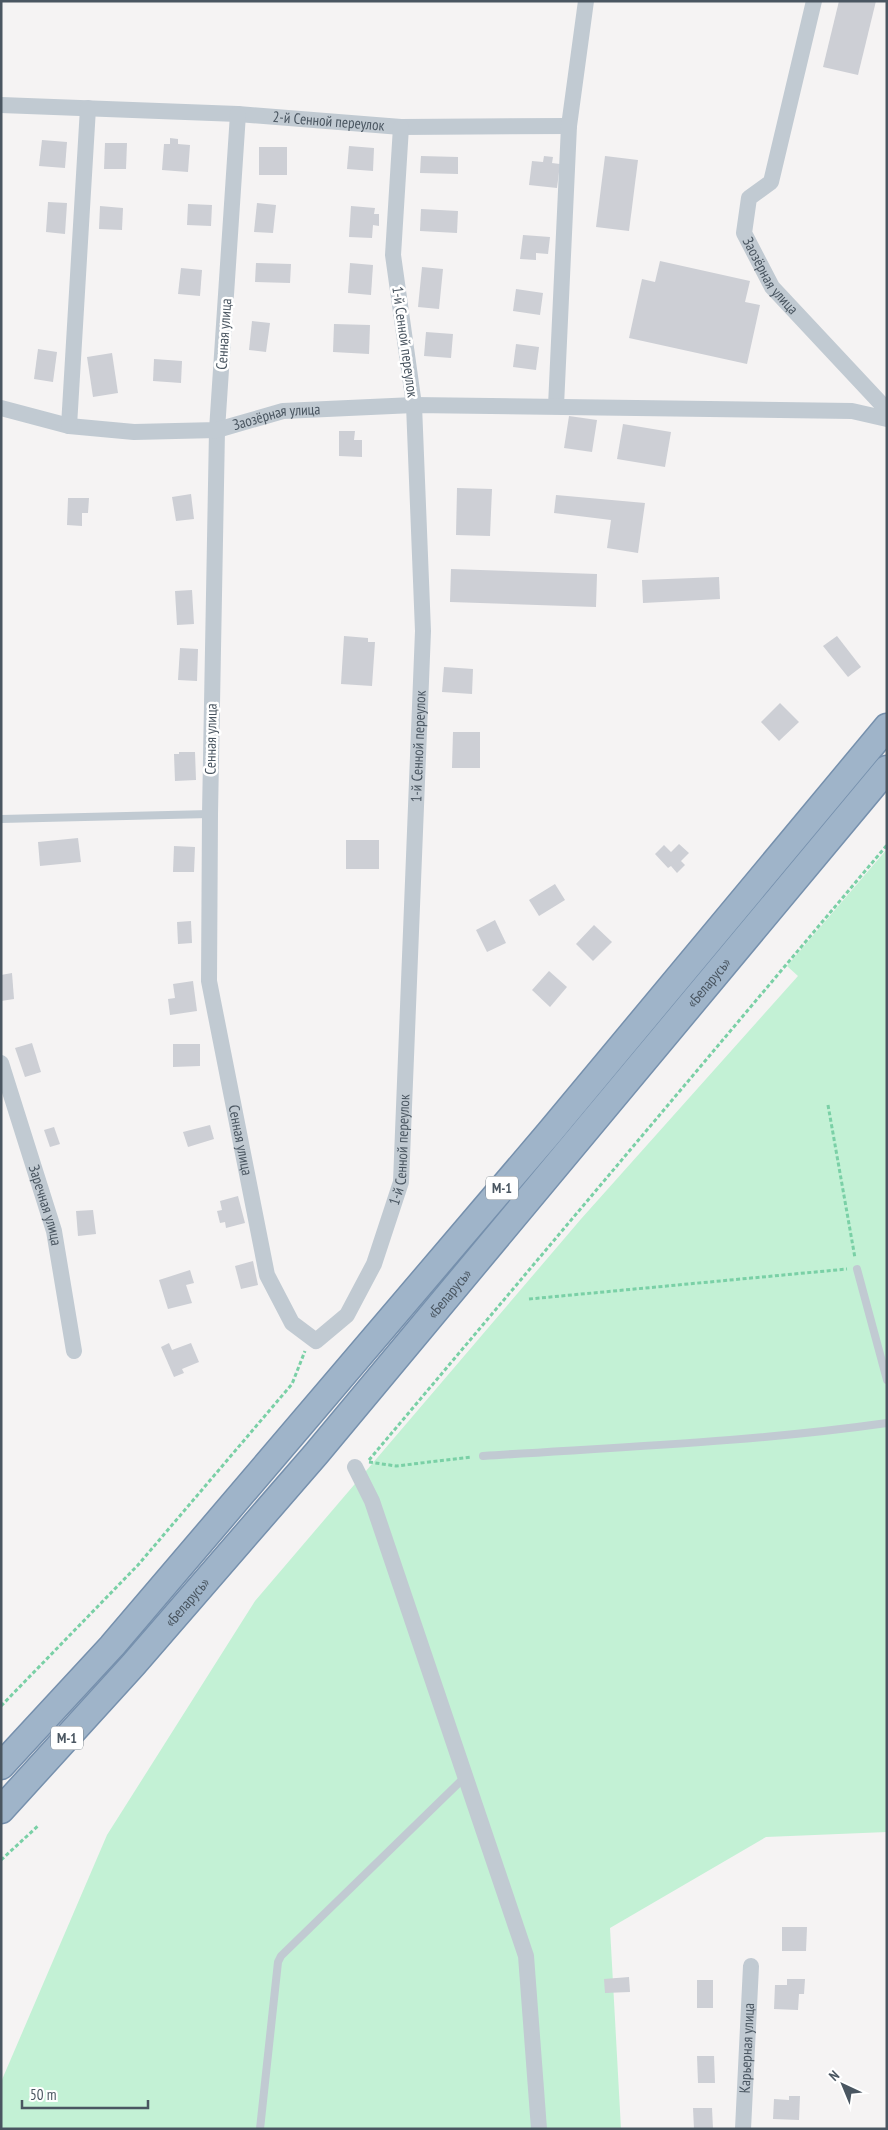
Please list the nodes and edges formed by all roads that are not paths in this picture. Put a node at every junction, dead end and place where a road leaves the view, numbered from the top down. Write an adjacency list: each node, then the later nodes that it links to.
1 (586, 1): 6 (street)
2 (814, 1): 11 (street, Заозёрная улица)
3 (1, 105): 4 (street, 2-й Сенной переулок)
4 (88, 108): 5 (street, 2-й Сенной переулок); 13 (street)
5 (238, 114): 7 (street, 2-й Сенной переулок); 14 (street, Сенная улица)
6 (569, 126): 7 (street, 2-й Сенной переулок); 9 (street)
7 (401, 127): 8 (street, 1-й Сенной переулок)
8 (414, 405): 9 (street, Заозёрная улица); 14 (street, Заозёрная улица); 21 (street, 1-й Сенной переулок)
9 (556, 406): 12 (street, Заозёрная улица)
10 (1, 408): 13 (street, Заозёрная улица)
11 (887, 410)
12 (887, 419)
13 (69, 426): 14 (street, Заозёрная улица)
14 (217, 430): 17 (street, Сенная улица)
15 (887, 727): 27 (highway, «Беларусь» / М-1)
16 (887, 769): 29 (highway, «Беларусь» / М-1)
17 (210, 814): 18 (lane); 21 (street, Сенная улица)
18 (1, 819)
19 (1, 1062): 22 (street, Заречная улица)
20 (857, 1268): 23 (lane)
21 (313, 1339)
22 (74, 1351)
23 (887, 1380)
24 (887, 1423): 25 (lane)
25 (483, 1456)
26 (361, 1465): 28 (street)
27 (1, 1766)
28 (466, 1776): 31 (lane); 32 (street)
29 (1, 1810)
30 (751, 1966): 33 (street, Карьерная улица)
31 (260, 2129)
32 (539, 2129)
33 (743, 2129)

